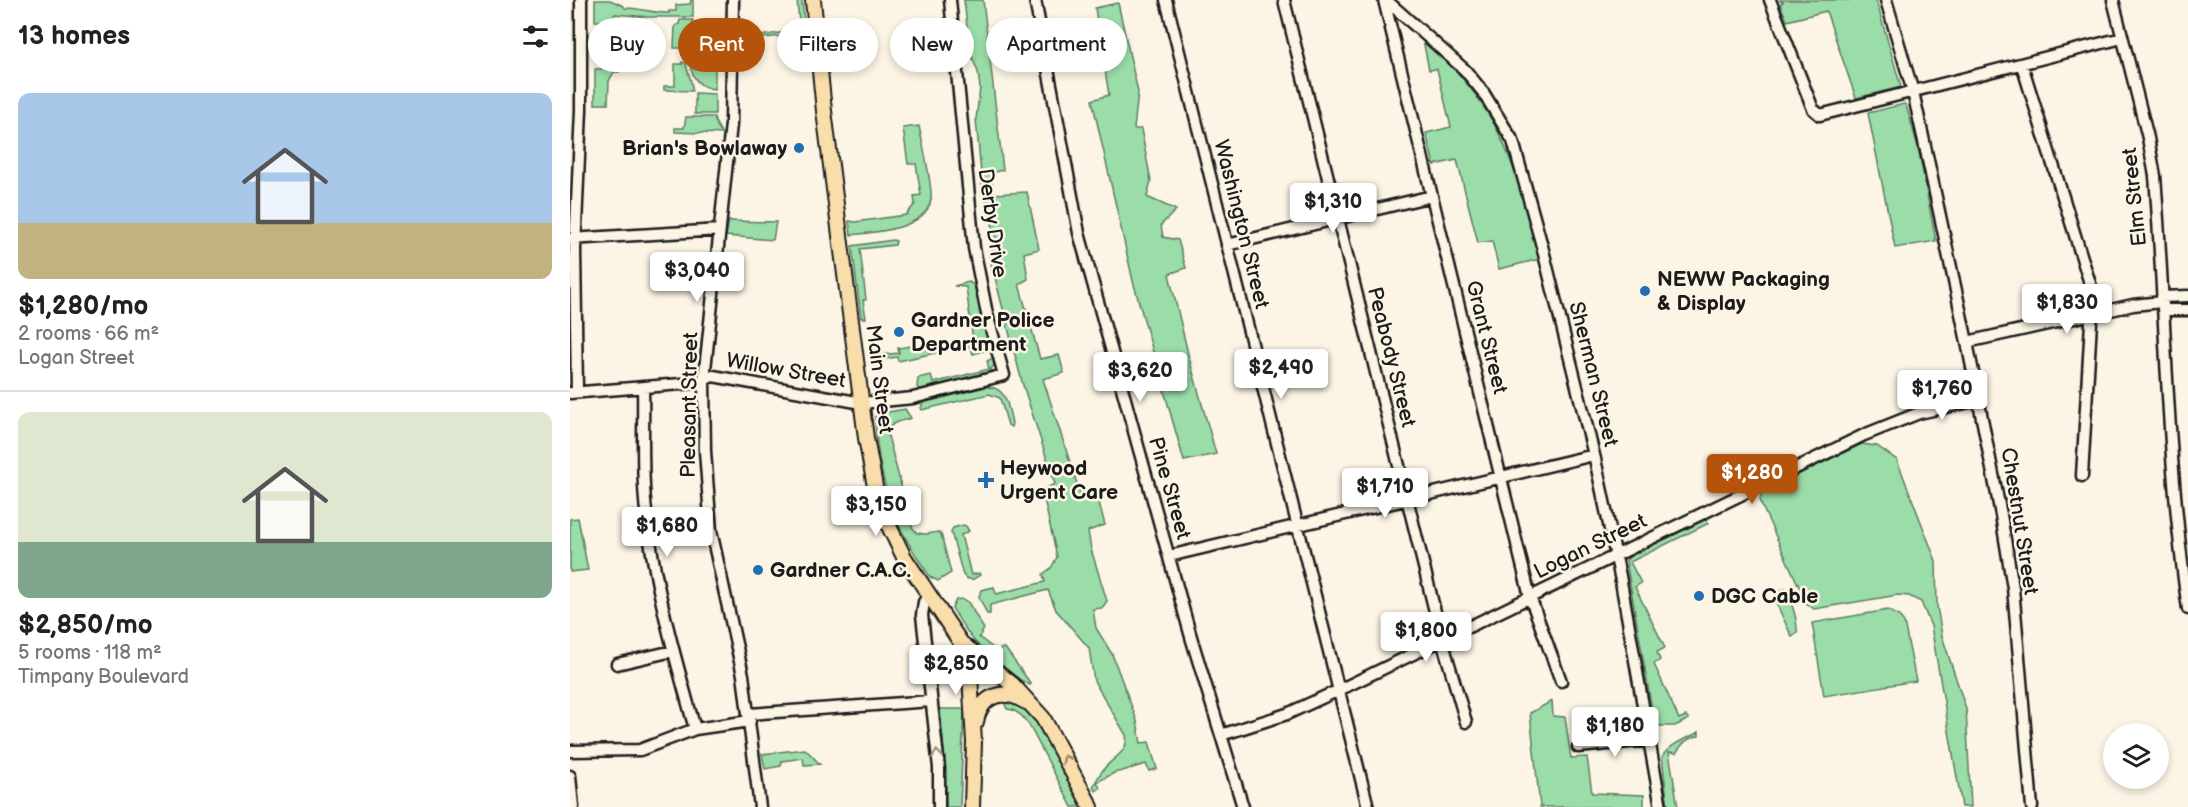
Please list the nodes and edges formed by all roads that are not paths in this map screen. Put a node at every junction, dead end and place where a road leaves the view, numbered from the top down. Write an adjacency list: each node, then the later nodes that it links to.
1 (581, 0): 18 (street)
2 (734, 0): 17 (street, Pleasant Street)
3 (813, 0): 29 (main road, Main Street)
4 (950, 0): 29 (street, Derby Drive)
5 (1035, 0): 36 (street, Pine Street)
6 (1166, 0): 19 (street, Washington Street)
7 (1284, 0): 16 (street, Peabody Street)
8 (1385, 0): 15 (street, Grant Street); 30 (street, Sherman Street)
9 (1770, 0): 14 (street)
10 (1886, 0): 14 (street, Chestnut Street)
11 (2113, 0): 12 (street, Elm Street)
12 (2122, 38): 13 (street); 21 (street, Elm Street)
13 (2022, 65): 14 (street); 23 (street)
14 (1912, 92): 24 (street, Chestnut Street)
15 (1432, 196): 16 (street); 32 (street, Grant Street)
16 (1338, 219): 19 (street); 33 (street, Peabody Street)
17 (720, 230): 18 (street); 25 (street, Pleasant Street)
18 (573, 238): 27 (street)
19 (1227, 244): 34 (street, Washington Street)
20 (2188, 296): 21 (street)
21 (2162, 303): 22 (street); 23 (street); 39 (street, Elm Street)
22 (2188, 310)
23 (2094, 314): 24 (street); 31 (street)
24 (1967, 342): 28 (street, Chestnut Street)
25 (704, 379): 26 (street, Willow Street); 29 (street, Willow Street); 48 (street, Pleasant Street)
26 (643, 387): 27 (street, Willow Street); 42 (street)
27 (574, 392)
28 (1979, 400): 35 (street, Logan Street); 65 (street, Chestnut Street)
29 (862, 403): 37 (main road, Main Street)
30 (1594, 454): 32 (street); 35 (street, Sherman Street)
31 (2082, 476)
32 (1501, 477): 33 (street); 38 (street, Grant Street)
33 (1407, 499): 34 (street); 40 (street, Peabody Street)
34 (1298, 525): 36 (street); 45 (street, Washington Street)
35 (1616, 555): 38 (street, Logan Street); 52 (street, Sherman Street)
36 (1168, 556): 51 (street, Pine Street)
37 (929, 597): 41 (main road, Main Street); 46 (street)
38 (1530, 597): 40 (street, Logan Street); 44 (street, Grant Street)
39 (2188, 609)
40 (1442, 640): 45 (street, Logan Street); 49 (street, Peabody Street)
41 (962, 643): 47 (main road, Main Street); 53 (main road)
42 (673, 651): 43 (street); 50 (street)
43 (617, 664)
44 (1561, 681)
45 (1339, 690): 51 (street, Logan Street); 63 (street, Washington Street)
46 (931, 701): 48 (street); 59 (street, one-way to 46)
47 (1035, 707): 53 (main road); 61 (main road, Main Street, one-way to 47)
48 (749, 717): 50 (street); 58 (street, Pleasant Street)
49 (1466, 722)
50 (695, 729): 55 (street)
51 (1221, 735): 62 (street, Pine Street)
52 (1649, 740): 54 (street); 64 (street, Sherman Street)
53 (974, 742): 60 (main road)
54 (1578, 747)
55 (570, 752)
56 (570, 776): 57 (street)
57 (573, 807)
58 (760, 807)
59 (939, 807)
60 (972, 807)
61 (1091, 807)
62 (1243, 807)
63 (1368, 807)
64 (1661, 807)
65 (2032, 807)

